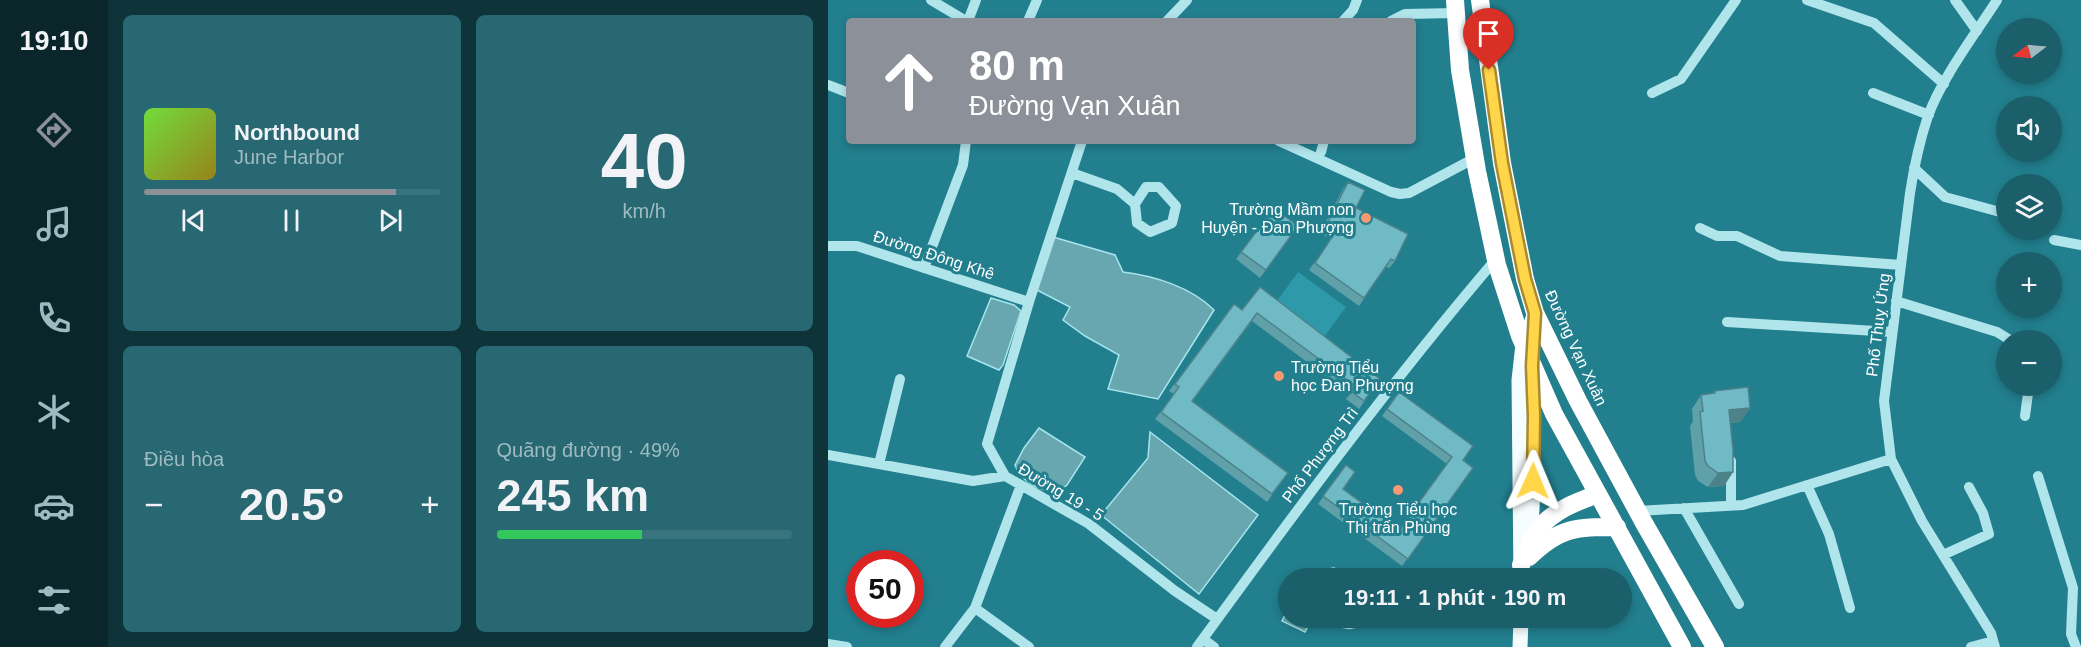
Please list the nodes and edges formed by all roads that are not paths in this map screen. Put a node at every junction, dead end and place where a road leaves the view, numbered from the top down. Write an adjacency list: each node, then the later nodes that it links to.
1 (931, 0): 12 (street)
2 (976, 0): 13 (street)
3 (1037, 0): 14 (street)
4 (1187, 0): 15 (street)
5 (1357, 0): 16 (street)
6 (1480, 0): 44 (highway, Đường Vạn Xuân)
7 (1736, 0): 22 (street)
8 (1807, 0): 19 (street)
9 (1955, 0): 18 (street)
10 (1997, 0): 18 (street, Phố Thuỵ Ứng)
11 (1455, 7): 17 (street); 30 (highway)
12 (962, 18)
13 (968, 18)
14 (1029, 18)
15 (1170, 18)
16 (1346, 18)
17 (1397, 18)
18 (1977, 32): 19 (street, Phố Thuỵ Ứng)
19 (1944, 84): 24 (street, Phố Thuỵ Ứng)
20 (828, 85): 21 (street)
21 (846, 92)
22 (1652, 93)
23 (1873, 93): 24 (street)
24 (1929, 115): 31 (street, Phố Thuỵ Ứng)
25 (966, 144): 41 (street)
26 (1081, 144): 32 (street)
27 (1285, 144): 30 (street)
28 (1323, 144): 29 (street)
29 (1321, 153)
30 (1475, 158): 39 (highway)
31 (1914, 168): 34 (street); 40 (street, Phố Thuỵ Ứng)
32 (1072, 173): 33 (street); 43 (street)
33 (1135, 204): 33 (street)
34 (1996, 211)
35 (1700, 228): 40 (street)
36 (2054, 240): 37 (street)
37 (2081, 245)
38 (828, 246): 41 (street, Đường Đông Khê)
39 (1496, 259): 48 (highway); 77 (street, Phố Phượng Trì)
40 (1901, 265): 42 (street, Phố Thuỵ Ứng)
41 (924, 268): 43 (street, Đường Đông Khê)
42 (1896, 301): 46 (street, Phố Thuỵ Ứng); 47 (street)
43 (1029, 302): 59 (street)
44 (1535, 313): 48 (main road); 49 (highway, Đường Vạn Xuân); 50 (main road)
45 (1727, 322): 46 (street)
46 (1892, 332): 56 (street, Phố Thuỵ Ứng)
47 (1996, 332)
48 (1523, 344): 50 (highway); 52 (main road)
49 (1555, 354): 50 (highway); 67 (highway, Đường Vạn Xuân)
50 (1532, 366): 52 (highway); 64 (highway); 71 (main road)
51 (900, 379): 58 (street)
52 (1519, 380): 70 (main road)
53 (2028, 396): 54 (street)
54 (2025, 416)
55 (828, 455): 58 (street, Đường 19 - 5)
56 (1892, 459): 62 (street); 69 (street, Phố Thuỵ Ứng)
57 (1731, 461): 65 (street)
58 (879, 464): 59 (street, Đường 19 - 5)
59 (1005, 476): 61 (street, Đường 19 - 5)
60 (2038, 476): 90 (street)
61 (1021, 484): 75 (street); 77 (street, Đường 19 - 5)
62 (1807, 485): 65 (street); 76 (street)
63 (1969, 487): 69 (street)
64 (1598, 494): 68 (highway); 72 (highway)
65 (1731, 506): 66 (street)
66 (1684, 508): 67 (street); 74 (street)
67 (1637, 511): 88 (highway, Đường Vạn Xuân)
68 (1617, 528): 73 (highway); 87 (highway)
69 (1943, 555): 81 (street, Phố Thuỵ Ứng)
70 (1521, 568)
71 (1522, 568)
72 (1522, 568)
73 (1524, 568)
74 (1739, 604)
75 (975, 608): 83 (street); 84 (street)
76 (1851, 608)
77 (1217, 619): 79 (street, Phố Phượng Trì)
78 (1521, 628): 86 (main road)
79 (1200, 643): 85 (street)
80 (828, 644): 82 (street)
81 (1994, 644): 89 (street)
82 (847, 647)
83 (945, 647)
84 (1029, 647)
85 (1214, 647)
86 (1520, 647)
87 (1682, 647)
88 (1715, 647)
89 (1971, 647)
90 (2076, 647)

